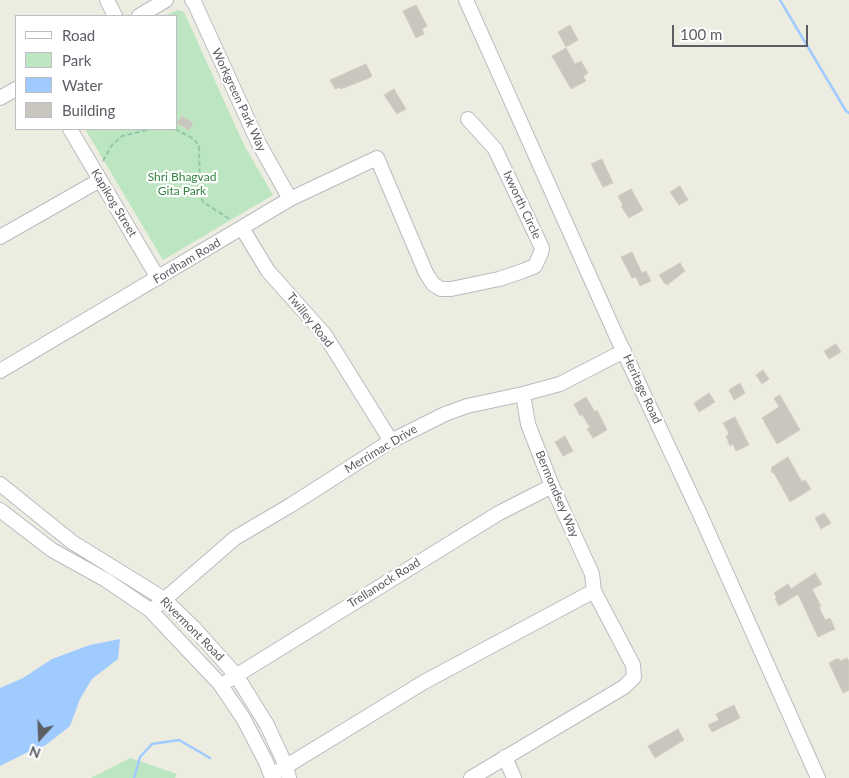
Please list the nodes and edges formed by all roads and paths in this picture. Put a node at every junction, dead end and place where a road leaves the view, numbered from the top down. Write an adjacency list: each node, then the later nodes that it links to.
1 (107, 0): 5 (street)
2 (166, 0): 6 (street)
3 (192, 0): 16 (street, Workgreen Park Way)
4 (466, 0): 20 (street, Heritage Road)
5 (115, 15)
6 (141, 15)
7 (15, 90): 8 (street)
8 (0, 98)
9 (468, 119): 13 (street, Ixworth Circle)
10 (71, 130): 15 (street, Kapikog Street)
11 (146, 130): 14 (path)
12 (177, 130): 17 (path)
13 (377, 158): 16 (street, Fordham Road)
14 (102, 161)
15 (100, 180): 18 (street); 19 (street, Kapikog Street)
16 (290, 199): 17 (street, Fordham Road)
17 (236, 224): 19 (street, Fordham Road); 23 (street, Twilley Road)
18 (0, 237)
19 (158, 278): 21 (street, Fordham Road)
20 (624, 351): 22 (street, Merrimac Drive); 37 (street, Heritage Road)
21 (0, 370)
22 (523, 394): 23 (street, Merrimac Drive); 25 (street, Bermondsey Way)
23 (391, 441): 28 (street, Merrimac Drive)
24 (0, 484): 28 (street, Rivermont Road)
25 (552, 486): 27 (street, Bermondsey Way); 30 (street, Trellanock Road)
26 (0, 510): 29 (street, Rivermont Road)
27 (594, 591): 32 (street, Bermondsey Way); 33 (street)
28 (164, 599): 29 (street, Merrimac Drive); 30 (street, Rivermont Road)
29 (151, 611): 31 (street, Rivermont Road)
30 (236, 675): 31 (street, Trellanock Road); 33 (street, Rivermont Road)
31 (221, 685): 34 (street, Rivermont Road)
32 (505, 757): 35 (street); 36 (street)
33 (288, 772): 34 (street)
34 (272, 777)
35 (472, 778)
36 (514, 778)
37 (818, 778)

